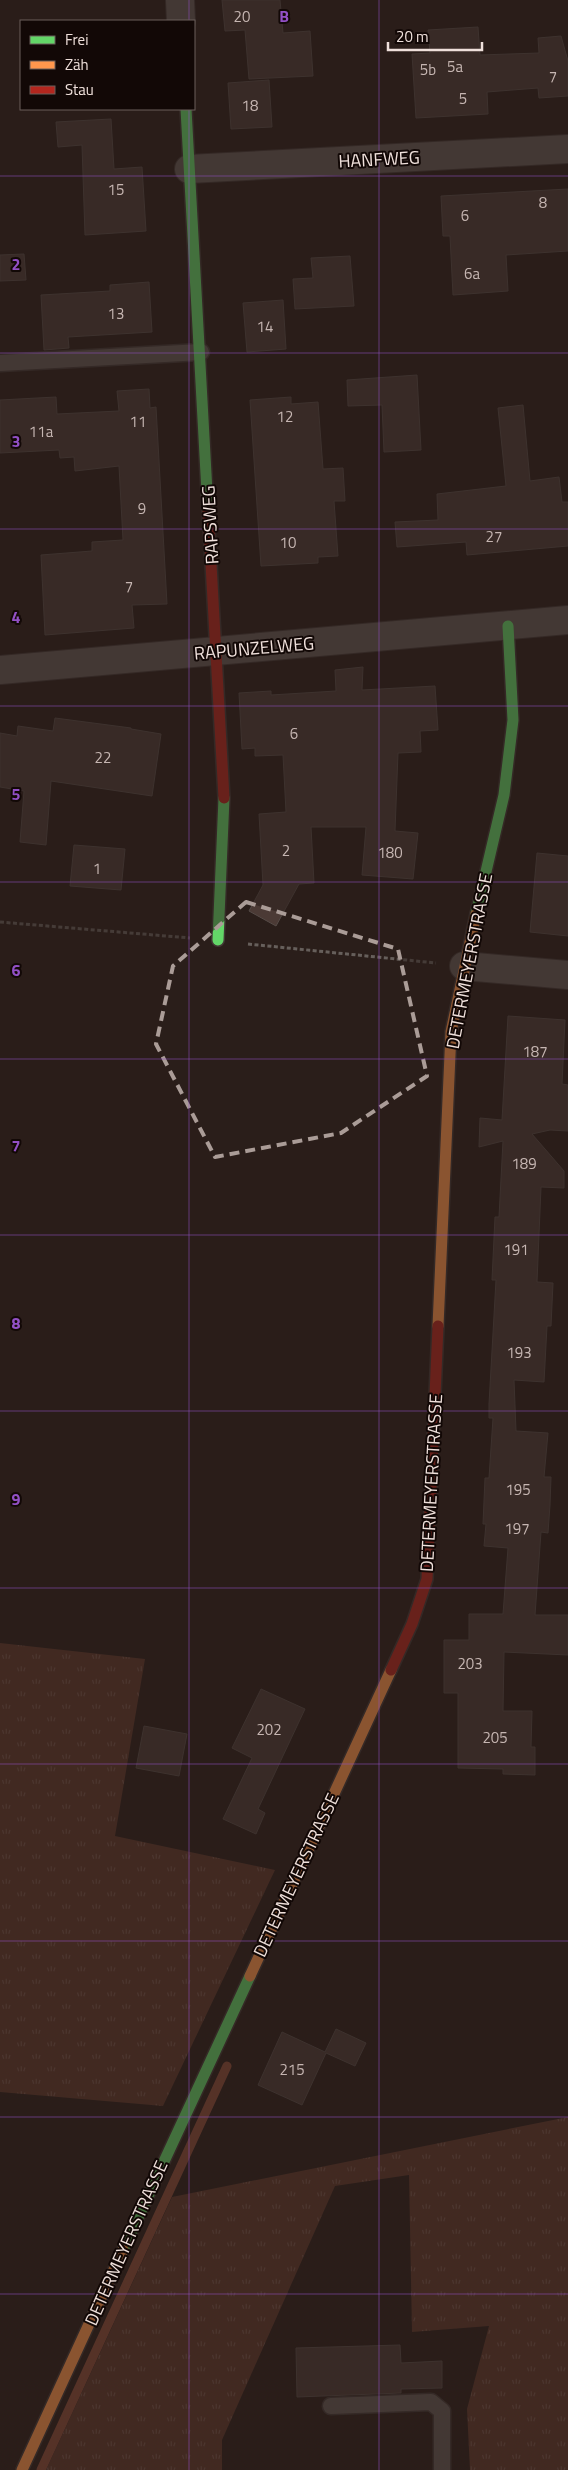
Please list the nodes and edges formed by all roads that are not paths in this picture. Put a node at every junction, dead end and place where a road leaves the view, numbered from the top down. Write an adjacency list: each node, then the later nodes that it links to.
1 (180, 0): 2 (street)
2 (181, 20)
3 (186, 110): 5 (street, RAPSWEG)
4 (568, 149): 5 (street, HANFWEG)
5 (189, 169): 6 (street, RAPSWEG)
6 (200, 352): 7 (lane); 10 (street, RAPSWEG)
7 (0, 363)
8 (568, 620): 9 (street)
9 (508, 626): 10 (street, RAPUNZELWEG); 13 (street, DETERMEYERSTRASSE)
10 (216, 652): 11 (street, RAPUNZELWEG); 12 (street, RAPSWEG)
11 (0, 670)
12 (218, 940)
13 (464, 966): 14 (street); 16 (street, DETERMEYERSTRASSE)
14 (568, 975)
15 (331, 2406): 17 (lane)
16 (22, 2470)
17 (442, 2470)

